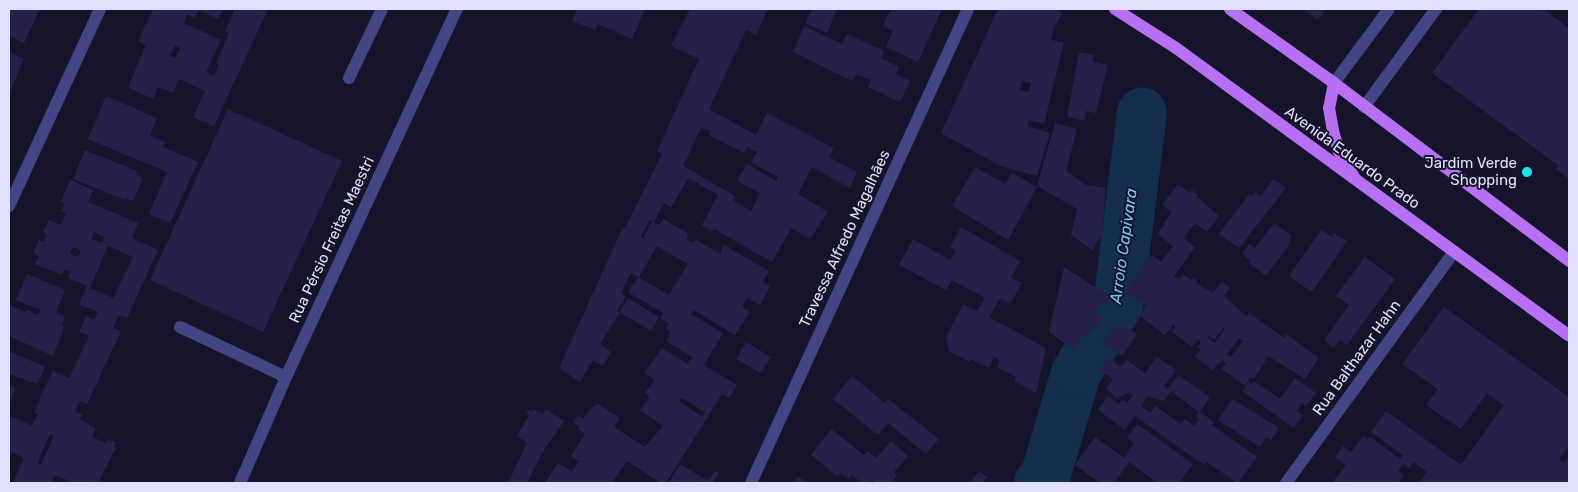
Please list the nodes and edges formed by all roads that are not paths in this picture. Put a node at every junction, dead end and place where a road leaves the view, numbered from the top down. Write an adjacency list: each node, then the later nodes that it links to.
1 (100, 9): 13 (street)
2 (382, 9): 9 (street)
3 (455, 9): 18 (street, Rua Pérsio Freitas Maestri)
4 (968, 9): 20 (street, Travessa Alfredo Magalhães)
5 (1115, 9): 12 (main road, Avenida Eduardo Prado)
6 (1230, 9): 10 (main road)
7 (1389, 9): 10 (street)
8 (1436, 9): 11 (street)
9 (349, 78)
10 (1334, 83): 11 (main road); 12 (main road)
11 (1364, 107): 15 (main road)
12 (1358, 183): 14 (main road, Avenida Eduardo Prado)
13 (9, 206)
14 (1454, 252): 17 (main road, Avenida Eduardo Prado); 21 (street, Rua Balthazar Hahn)
15 (1569, 261)
16 (180, 327): 18 (street)
17 (1569, 336)
18 (286, 377): 19 (street, Rua Pérsio Freitas Maestri)
19 (240, 483)
20 (751, 483)
21 (1286, 483)

